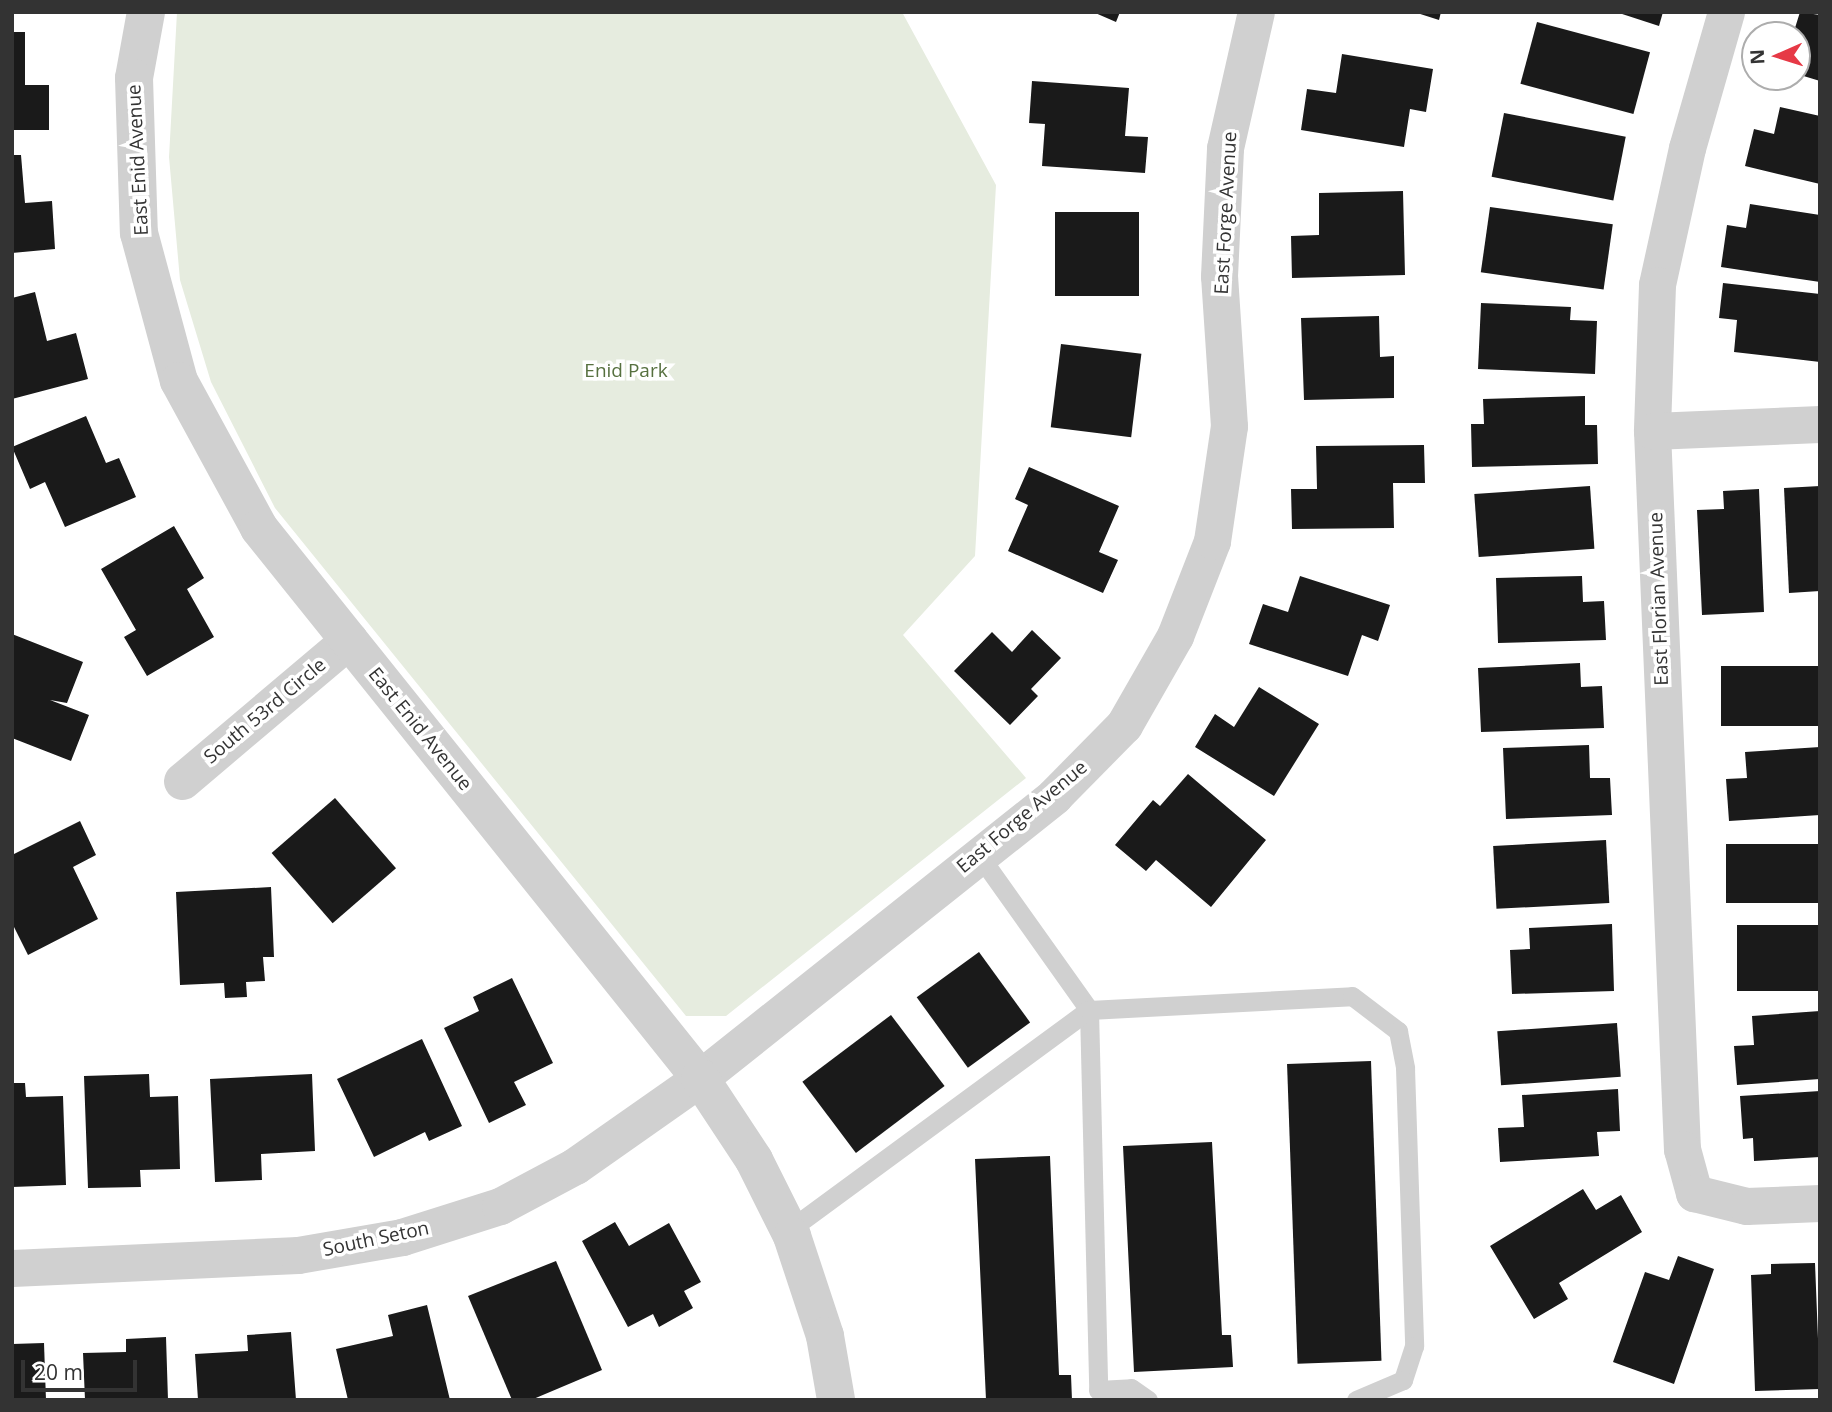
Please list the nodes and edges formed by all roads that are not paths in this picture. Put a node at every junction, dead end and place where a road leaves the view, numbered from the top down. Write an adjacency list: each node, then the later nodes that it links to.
1 (146, 12): 6 (street, East Enid Avenue)
2 (1255, 12): 8 (street, East Forge Avenue)
3 (1726, 12): 5 (street, East Florian Avenue)
4 (1820, 424): 5 (street)
5 (1652, 431): 11 (street, East Florian Avenue)
6 (349, 640): 7 (street, South 53rd Circle); 10 (street, East Enid Avenue)
7 (182, 781)
8 (979, 855): 9 (lane); 10 (street, East Forge Avenue)
9 (1089, 1010): 12 (lane); 15 (lane); 16 (lane)
10 (700, 1078): 12 (street, East Enid Avenue); 13 (street, South Seton)
11 (1820, 1203)
12 (789, 1230): 14 (street, East Enid Avenue)
13 (12, 1268)
14 (836, 1400)
15 (1148, 1400)
16 (1356, 1400)

